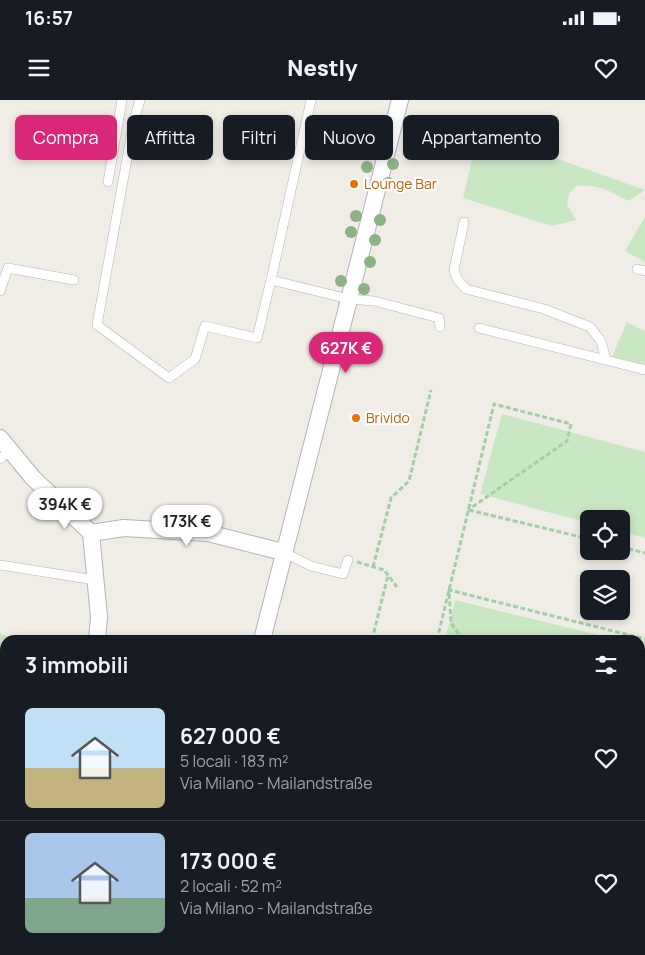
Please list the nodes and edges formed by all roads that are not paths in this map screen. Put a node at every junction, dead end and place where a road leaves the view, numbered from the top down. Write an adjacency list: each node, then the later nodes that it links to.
1 (122, 100): 5 (lane)
2 (140, 100): 8 (lane)
3 (311, 100): 8 (lane)
4 (400, 100): 10 (street)
5 (108, 182)
6 (464, 222): 13 (lane)
7 (74, 280): 9 (lane)
8 (271, 280): 10 (lane)
9 (0, 290)
10 (349, 300): 11 (lane); 17 (street)
11 (440, 322)
12 (479, 328): 13 (lane)
13 (606, 360): 14 (lane)
14 (645, 370)
15 (3, 449): 16 (street)
16 (91, 533): 17 (street); 20 (street)
17 (283, 552): 18 (lane); 22 (street)
18 (348, 560)
19 (0, 565): 20 (lane)
20 (95, 580): 21 (street)
21 (97, 635)
22 (263, 635)

